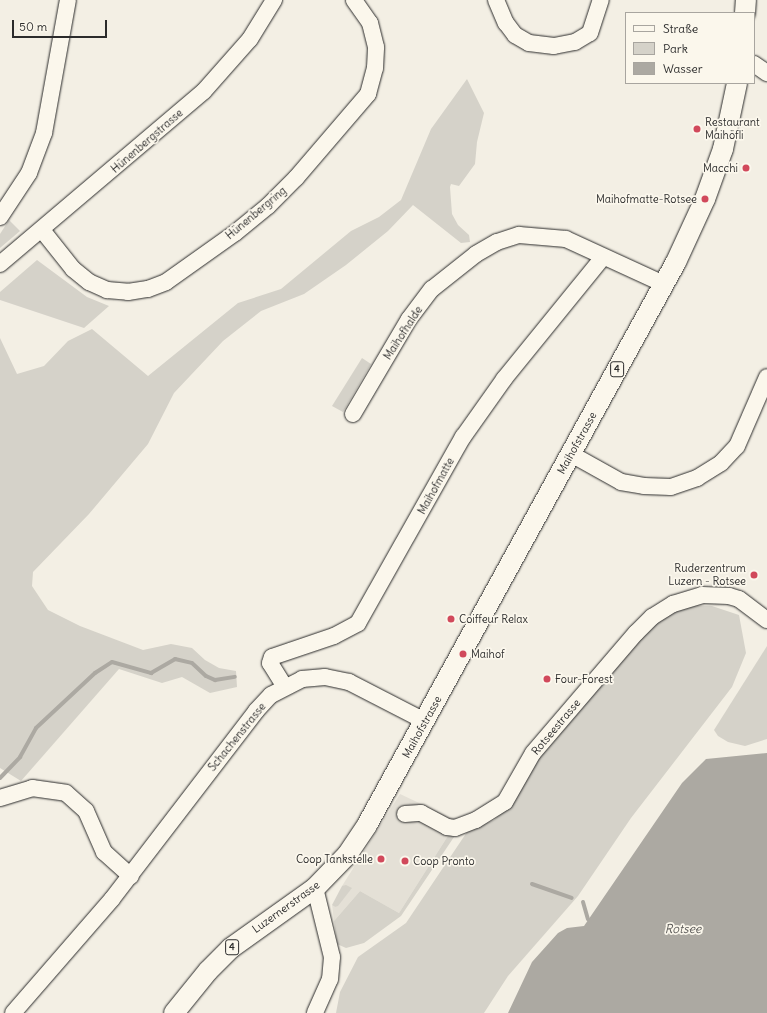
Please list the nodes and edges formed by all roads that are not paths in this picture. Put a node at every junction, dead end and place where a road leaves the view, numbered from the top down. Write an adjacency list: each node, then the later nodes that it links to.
1 (68, 0): 11 (street)
2 (274, 0): 12 (street, Hünenbergstrasse)
3 (354, 0): 12 (street, Hünenbergring)
4 (496, 0): 5 (street)
5 (601, 0)
6 (746, 0): 7 (main road)
7 (745, 12)
8 (755, 65): 9 (street)
9 (767, 73)
10 (737, 84): 15 (main road, Maihofstrasse / 4)
11 (0, 217)
12 (42, 230): 14 (street, Hünenbergstrasse)
13 (603, 257): 15 (street, Maihofhalde); 17 (street, Maihofhalde); 20 (street, Maihofmatte)
14 (0, 264)
15 (664, 284): 18 (main road, Maihofstrasse / 4)
16 (767, 377): 18 (street)
17 (353, 414)
18 (571, 454): 21 (main road, Maihofstrasse / 4)
19 (767, 620): 24 (street, Rotseestrasse)
20 (285, 687): 21 (street, Schachenstrasse); 25 (street, Schachenstrasse)
21 (425, 721): 22 (main road, Maihofstrasse / 4)
22 (386, 791): 26 (main road, Luzernerstrasse / 4)
23 (0, 798): 25 (street)
24 (405, 814)
25 (131, 876): 27 (street, Schachenstrasse)
26 (315, 888): 28 (main road, Luzernerstrasse / 4); 29 (street)
27 (13, 1013)
28 (174, 1013)
29 (315, 1013)

